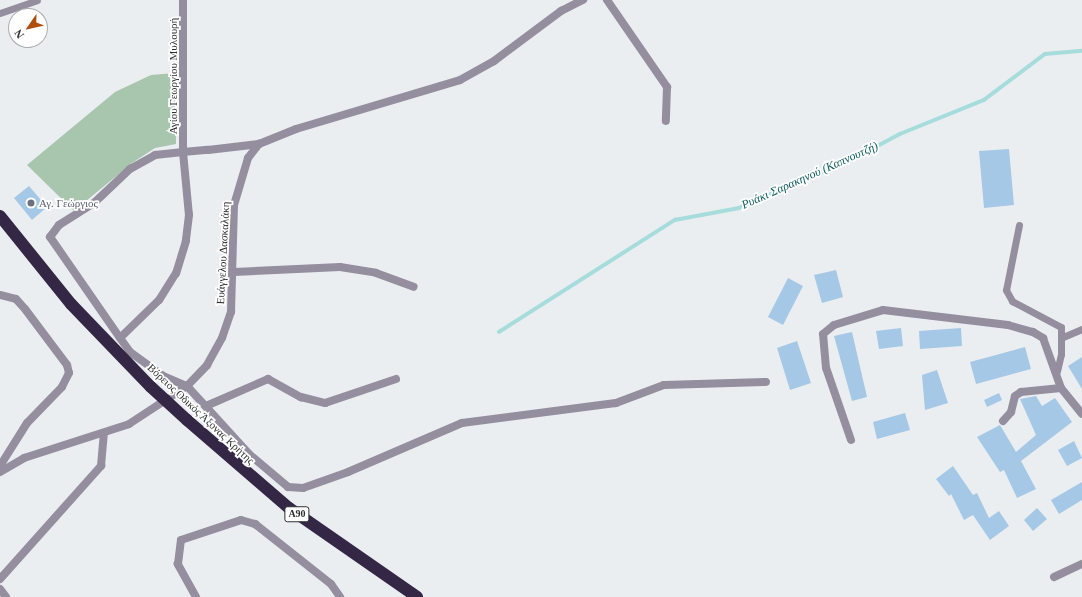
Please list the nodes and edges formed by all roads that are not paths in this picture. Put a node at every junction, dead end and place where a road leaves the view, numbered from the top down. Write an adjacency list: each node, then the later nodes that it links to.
1 (37, 0): 5 (lane)
2 (183, 0): 8 (street, Αγίου Γεωργίου Μυλουρή)
3 (583, 0): 7 (street)
4 (607, 0): 6 (street)
5 (0, 13)
6 (666, 121)
7 (259, 144): 8 (street); 11 (street, Ευάγγελου Δασκαλάκη)
8 (183, 152): 16 (street, Αγίου Γεωργίου Μυλουρή); 16 (street)
9 (0, 216): 36 (highway, Βόρειος Οδικός Άξονας Κρήτης / Α90, bridge)
10 (1019, 225): 15 (lane)
11 (234, 272): 12 (street); 20 (street, Ευάγγελου Δασκαλάκη)
12 (414, 287)
13 (0, 295): 27 (street)
14 (1082, 329): 15 (lane)
15 (1063, 337): 17 (lane)
16 (120, 338): 20 (street)
17 (1057, 372): 21 (street); 26 (street)
18 (396, 379): 22 (street)
19 (766, 382): 22 (street)
20 (187, 386): 22 (street); 25 (street, Ευάγγελου Δασκαλάκη)
21 (1062, 388): 23 (street); 24 (street)
22 (206, 406)
23 (1082, 414)
24 (1003, 421)
25 (104, 434): 28 (street, Ευάγγελου Δασκαλάκη); 31 (street)
26 (851, 440)
27 (0, 466)
28 (0, 472)
29 (1082, 564): 30 (street)
30 (1054, 577)
31 (0, 579)
32 (0, 589): 33 (street)
33 (6, 597)
34 (196, 597): 35 (street)
35 (340, 597)
36 (417, 597)

